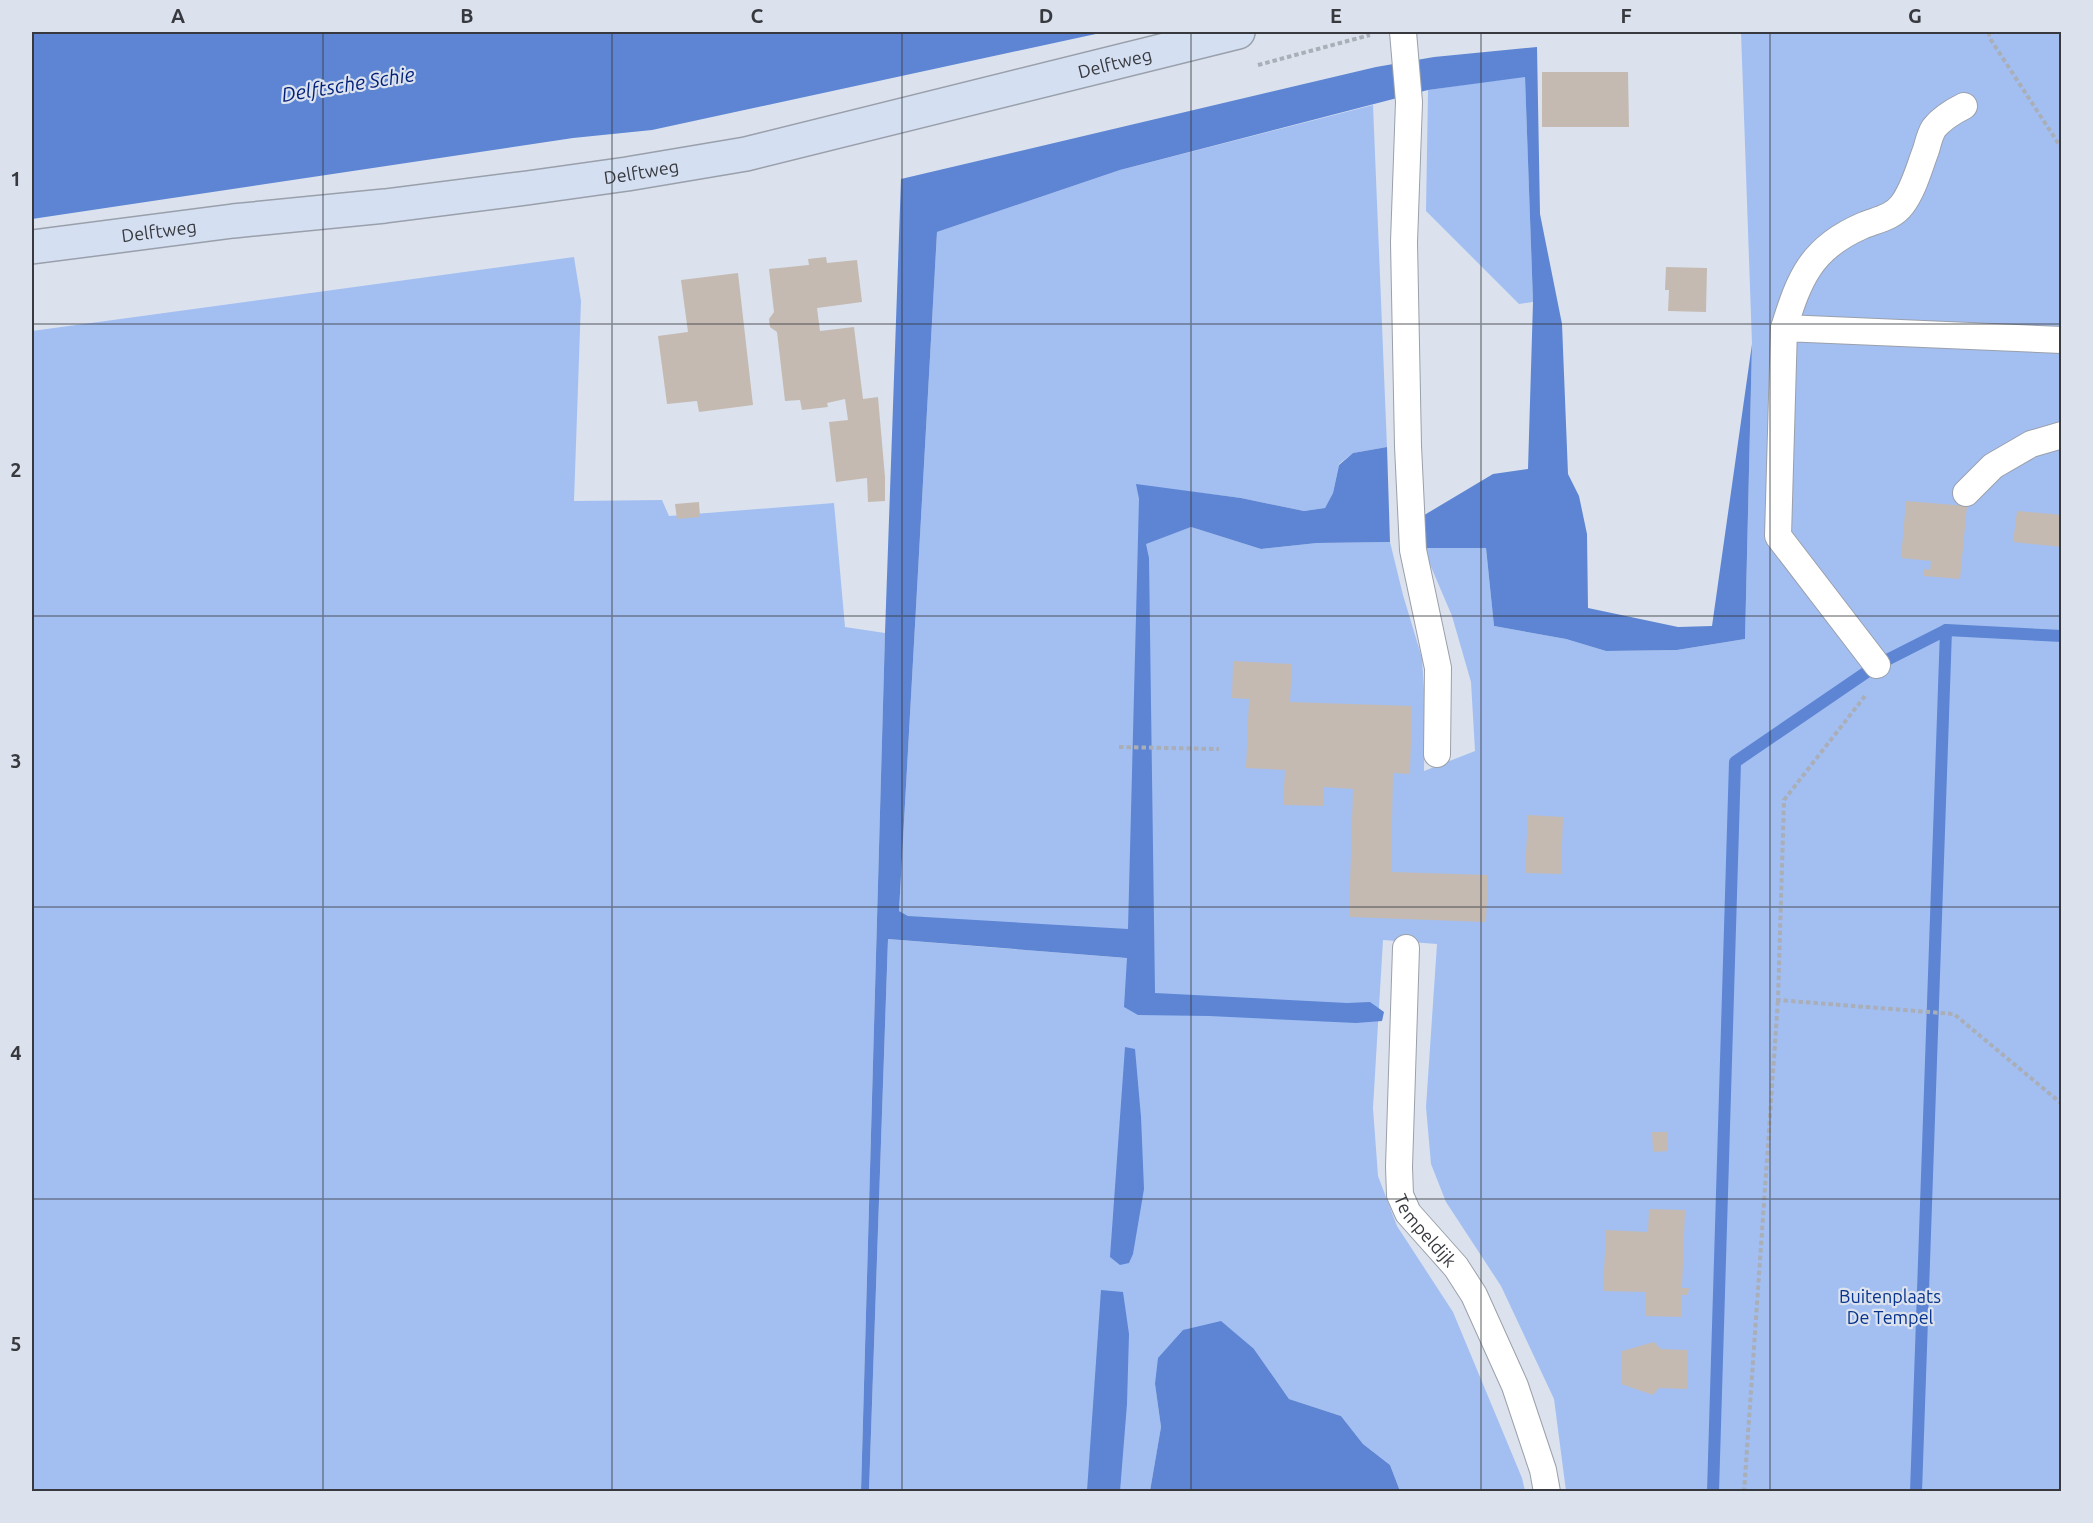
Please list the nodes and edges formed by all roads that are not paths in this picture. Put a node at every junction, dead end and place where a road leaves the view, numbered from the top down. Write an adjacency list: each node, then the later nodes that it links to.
1 (1238, 32): 4 (street, Delftweg)
2 (1404, 37): 10 (lane)
3 (1964, 106): 5 (lane)
4 (32, 247)
5 (1784, 328): 6 (lane); 9 (lane)
6 (2061, 340)
7 (2061, 435): 8 (lane)
8 (1966, 493)
9 (1877, 665)
10 (1437, 754)
11 (1406, 948): 12 (lane, Tempeldijk)
12 (1547, 1491)

